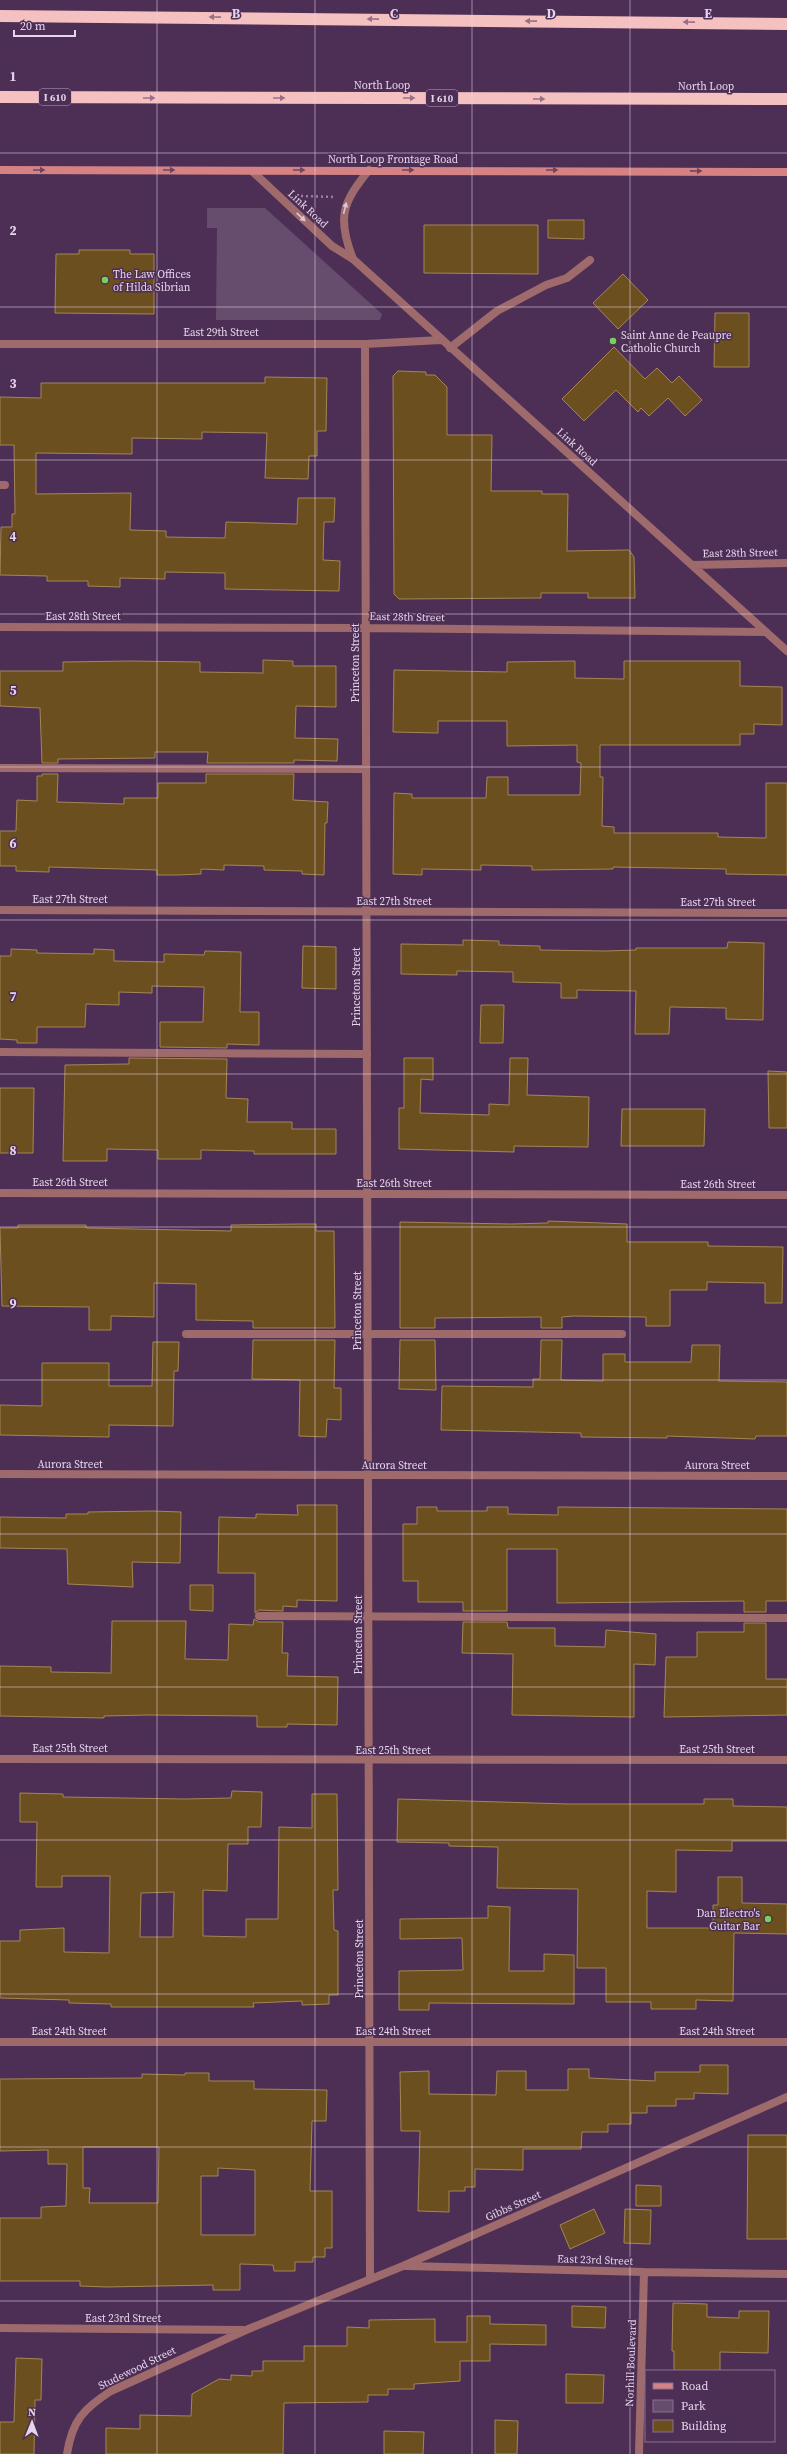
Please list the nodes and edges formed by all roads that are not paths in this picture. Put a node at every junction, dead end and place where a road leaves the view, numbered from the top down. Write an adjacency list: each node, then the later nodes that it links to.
1 (0, 9): 3 (highway)
2 (0, 16): 3 (highway)
3 (41, 16): 5 (highway, one-way to 3)
4 (787, 18): 5 (highway)
5 (728, 23): 6 (highway)
6 (787, 24)
7 (0, 97): 8 (highway, North Loop / I 610)
8 (110, 98): 9 (highway, North Loop / I 610, one-way to 9); 10 (highway)
9 (787, 100)
10 (0, 105)
11 (0, 170): 13 (main road, North Loop Frontage Road, one-way to 13)
12 (368, 170): 13 (main road, North Loop Frontage Road, one-way to 12); 14 (main road, North Loop Frontage Road, one-way to 14); 15 (street, Link Road, one-way to 12)
13 (252, 171): 15 (street, Link Road, one-way to 15)
14 (787, 172)
15 (353, 259): 17 (street, Link Road)
16 (590, 260): 20 (street)
17 (441, 340): 19 (street, East 29th Street); 20 (street, Link Road)
18 (0, 344): 19 (street, East 29th Street)
19 (365, 344): 24 (street, Princeton Street)
20 (450, 348): 22 (street, Link Road)
21 (787, 563): 22 (street, East 28th Street)
22 (693, 565): 25 (street, Link Road)
23 (0, 627): 24 (street, East 28th Street)
24 (366, 628): 25 (street, East 28th Street); 28 (street, Princeton Street)
25 (766, 632): 26 (street, Link Road)
26 (787, 651)
27 (0, 768): 28 (street)
28 (366, 769): 30 (street, Princeton Street)
29 (0, 910): 30 (street, East 27th Street)
30 (367, 911): 31 (street, East 27th Street); 33 (street, Princeton Street)
31 (787, 913)
32 (0, 1052): 33 (street)
33 (367, 1054): 35 (street, Princeton Street)
34 (0, 1193): 35 (street, East 26th Street)
35 (368, 1194): 36 (street, East 26th Street); 38 (street, Princeton Street)
36 (787, 1195)
37 (186, 1334): 38 (street)
38 (368, 1334): 39 (street); 41 (street, Princeton Street)
39 (622, 1334)
40 (0, 1474): 41 (street, Aurora Street)
41 (368, 1476): 42 (street, Aurora Street); 44 (street, Princeton Street)
42 (787, 1476)
43 (259, 1616): 44 (street)
44 (368, 1617): 45 (street); 48 (street, Princeton Street)
45 (787, 1618)
46 (0, 1759): 48 (street, East 25th Street)
47 (787, 1760): 48 (street, East 25th Street)
48 (369, 1761): 50 (street, Princeton Street)
49 (0, 2042): 50 (street, East 24th Street)
50 (370, 2042): 51 (street, East 24th Street); 56 (street, Princeton Street)
51 (787, 2042)
52 (787, 2097): 53 (street, Gibbs Street)
53 (403, 2266): 54 (street, East 23rd Street); 56 (street, Gibbs Street)
54 (644, 2272): 55 (street, East 23rd Street); 60 (street, Norhill Boulevard)
55 (787, 2274)
56 (370, 2278): 58 (street, Gibbs Street)
57 (0, 2328): 58 (street, East 23rd Street)
58 (246, 2330): 59 (street, Studewood Street)
59 (66, 2454)
60 (640, 2454)

